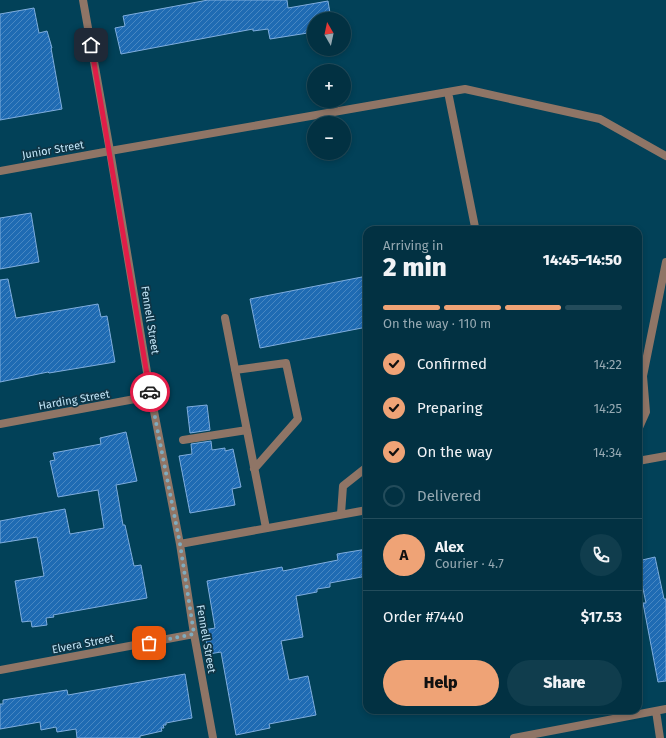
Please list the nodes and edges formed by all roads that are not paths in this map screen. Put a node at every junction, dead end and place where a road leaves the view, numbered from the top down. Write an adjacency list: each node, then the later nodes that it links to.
1 (83, 0): 3 (street, Fennell Street)
2 (448, 92): 3 (street, Junior Street); 4 (street, Junior Street); 6 (street)
3 (110, 151): 5 (street, Junior Street); 10 (street, Fennell Street)
4 (666, 156)
5 (0, 171)
6 (475, 226)
7 (666, 262): 11 (street)
8 (225, 318): 9 (street)
9 (235, 370): 13 (street); 17 (street)
10 (151, 396): 12 (street, Harding Street); 22 (street, Fennell Street)
11 (642, 421)
12 (0, 424)
13 (246, 430): 14 (street); 17 (street)
14 (183, 440)
15 (666, 456): 16 (street)
16 (642, 460)
17 (254, 469): 21 (street)
18 (363, 470): 20 (street)
19 (363, 511): 20 (street)
20 (342, 514): 21 (street)
21 (266, 528): 22 (street)
22 (180, 544): 23 (street, Fennell Street)
23 (194, 634): 24 (street, Elvera Street); 29 (street, Fennell Street)
24 (0, 670)
25 (666, 709): 26 (street)
26 (656, 711): 28 (street); 31 (street)
27 (640, 714): 30 (street)
28 (642, 714)
29 (213, 738)
30 (514, 738)
31 (660, 738)

